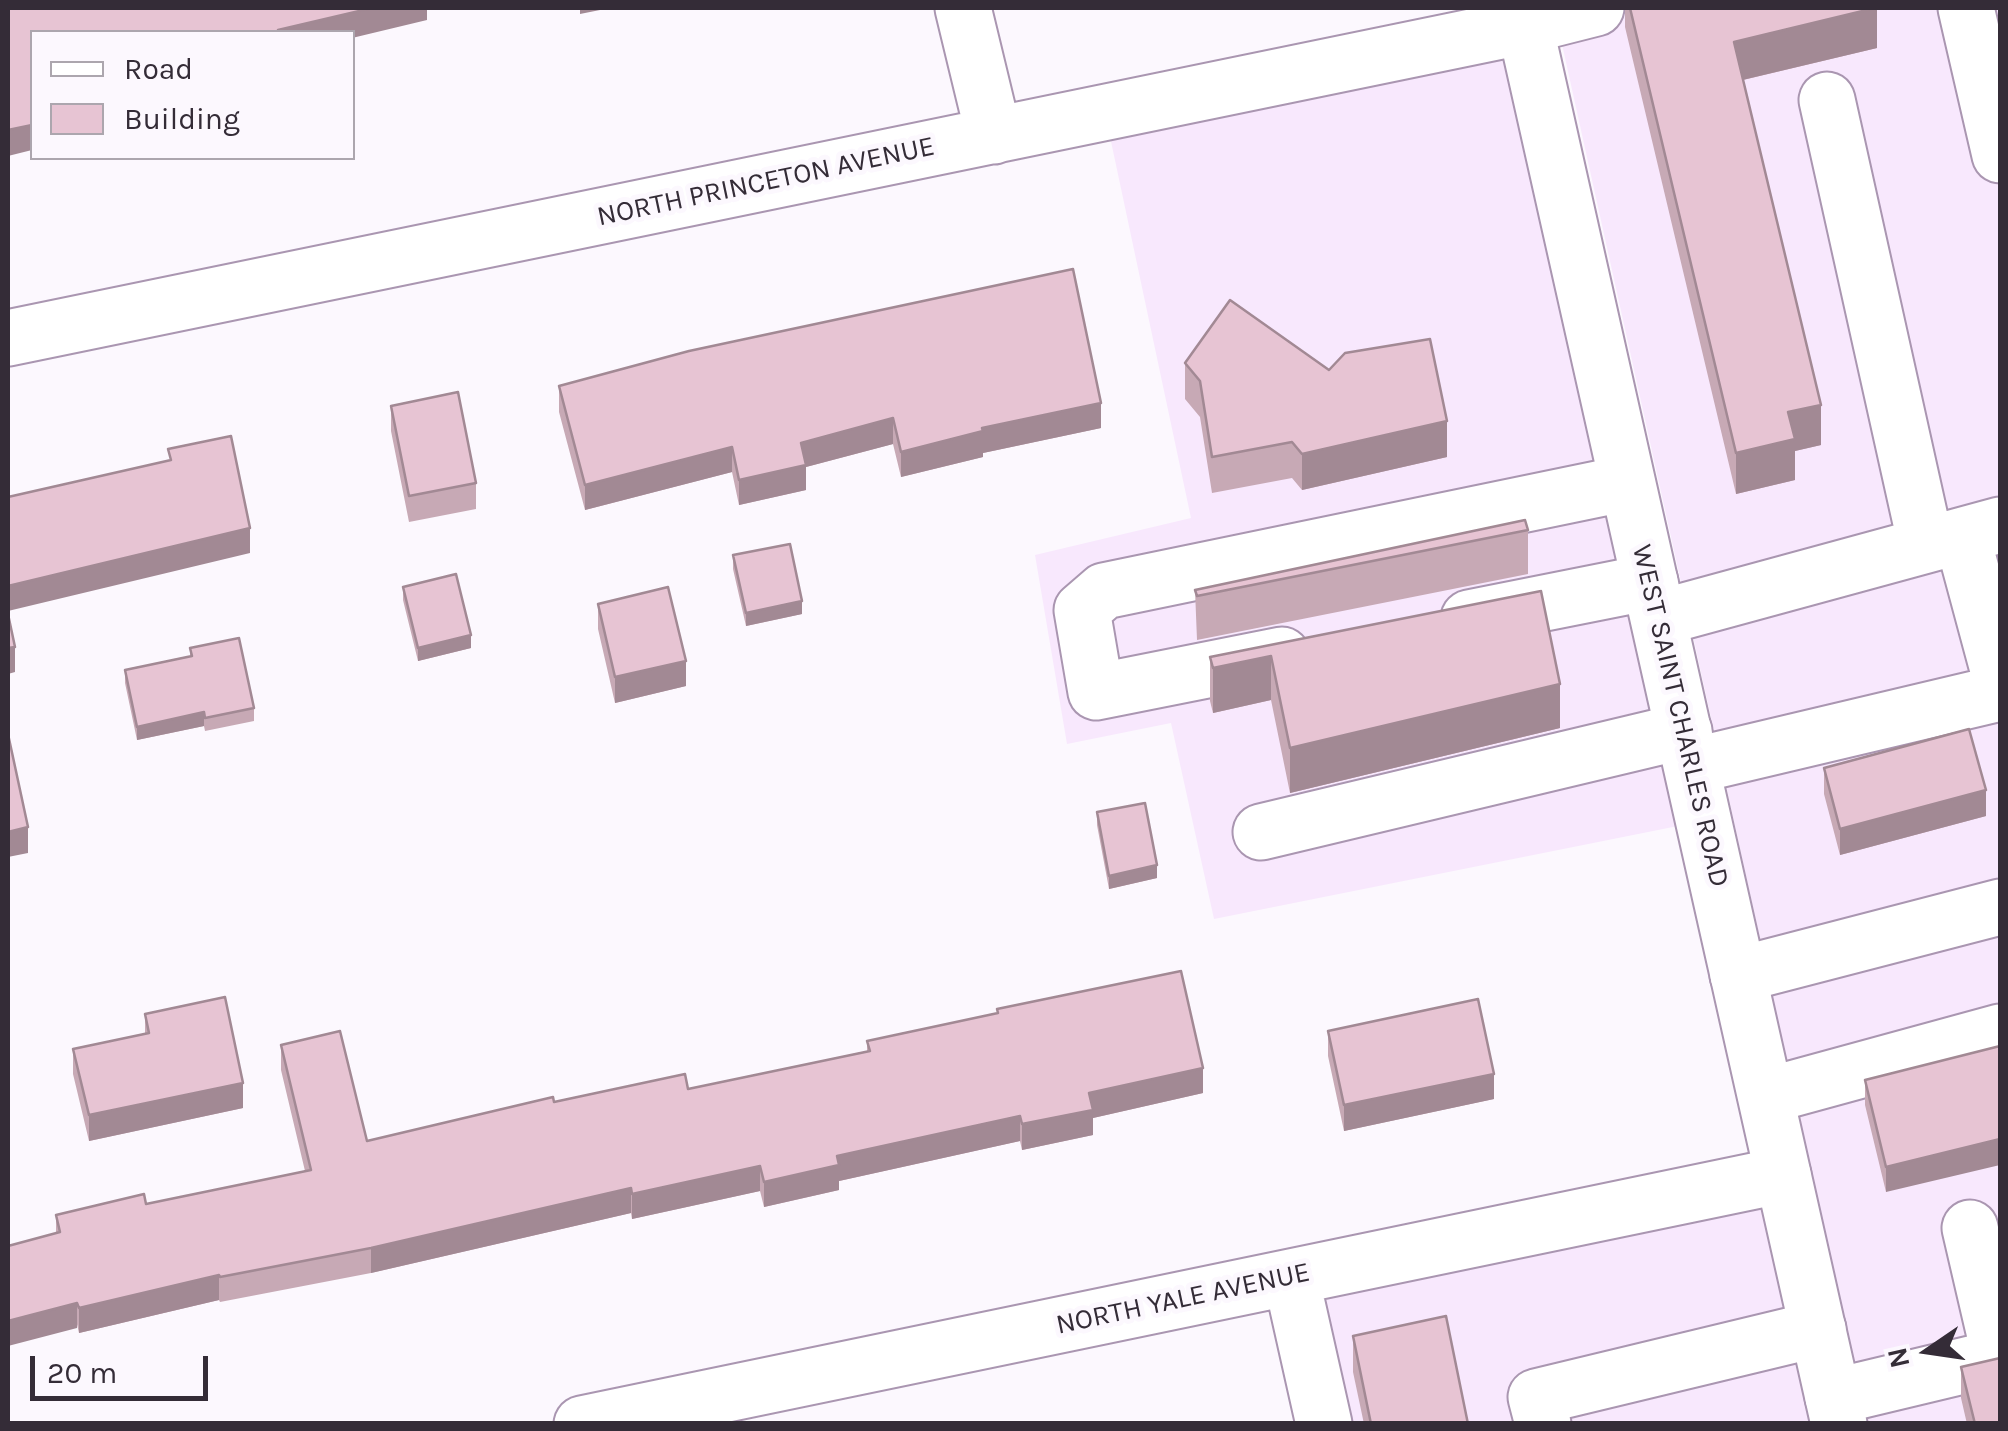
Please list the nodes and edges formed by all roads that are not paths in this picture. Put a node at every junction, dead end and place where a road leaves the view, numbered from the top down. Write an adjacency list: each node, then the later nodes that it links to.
1 (963, 8): 6 (street)
2 (1596, 8): 4 (street, NORTH PRINCETON AVENUE)
3 (1966, 8): 7 (street)
4 (1523, 17): 6 (street, NORTH PRINCETON AVENUE); 9 (street, WEST SAINT CHARLES ROAD)
5 (1827, 100): 10 (street)
6 (994, 136): 8 (street, NORTH PRINCETON AVENUE)
7 (2000, 155)
8 (8, 338)
9 (1628, 483): 11 (street, WEST SAINT CHARLES ROAD); 13 (street)
10 (1962, 535): 11 (street); 14 (street)
11 (1654, 600): 12 (street); 16 (street, WEST SAINT CHARLES ROAD)
12 (1421, 628)
13 (1326, 647)
14 (2000, 677)
15 (2000, 693): 16 (street)
16 (1688, 748): 17 (street); 19 (street, WEST SAINT CHARLES ROAD)
17 (1261, 832)
18 (2000, 907): 19 (street)
19 (1738, 975): 21 (street, WEST SAINT CHARLES ROAD)
20 (2000, 1032): 21 (street)
21 (1766, 1096): 22 (street, WEST SAINT CHARLES ROAD)
22 (1783, 1175): 24 (street, NORTH YALE AVENUE); 25 (street, WEST SAINT CHARLES ROAD)
23 (1970, 1228): 26 (street)
24 (1292, 1277): 28 (street, NORTH YALE AVENUE); 29 (street)
25 (1818, 1329): 27 (street, WEST SAINT CHARLES ROAD); 30 (street)
26 (2000, 1358): 27 (street)
27 (1836, 1410)
28 (582, 1424)
29 (1324, 1424)
30 (1543, 1424)

